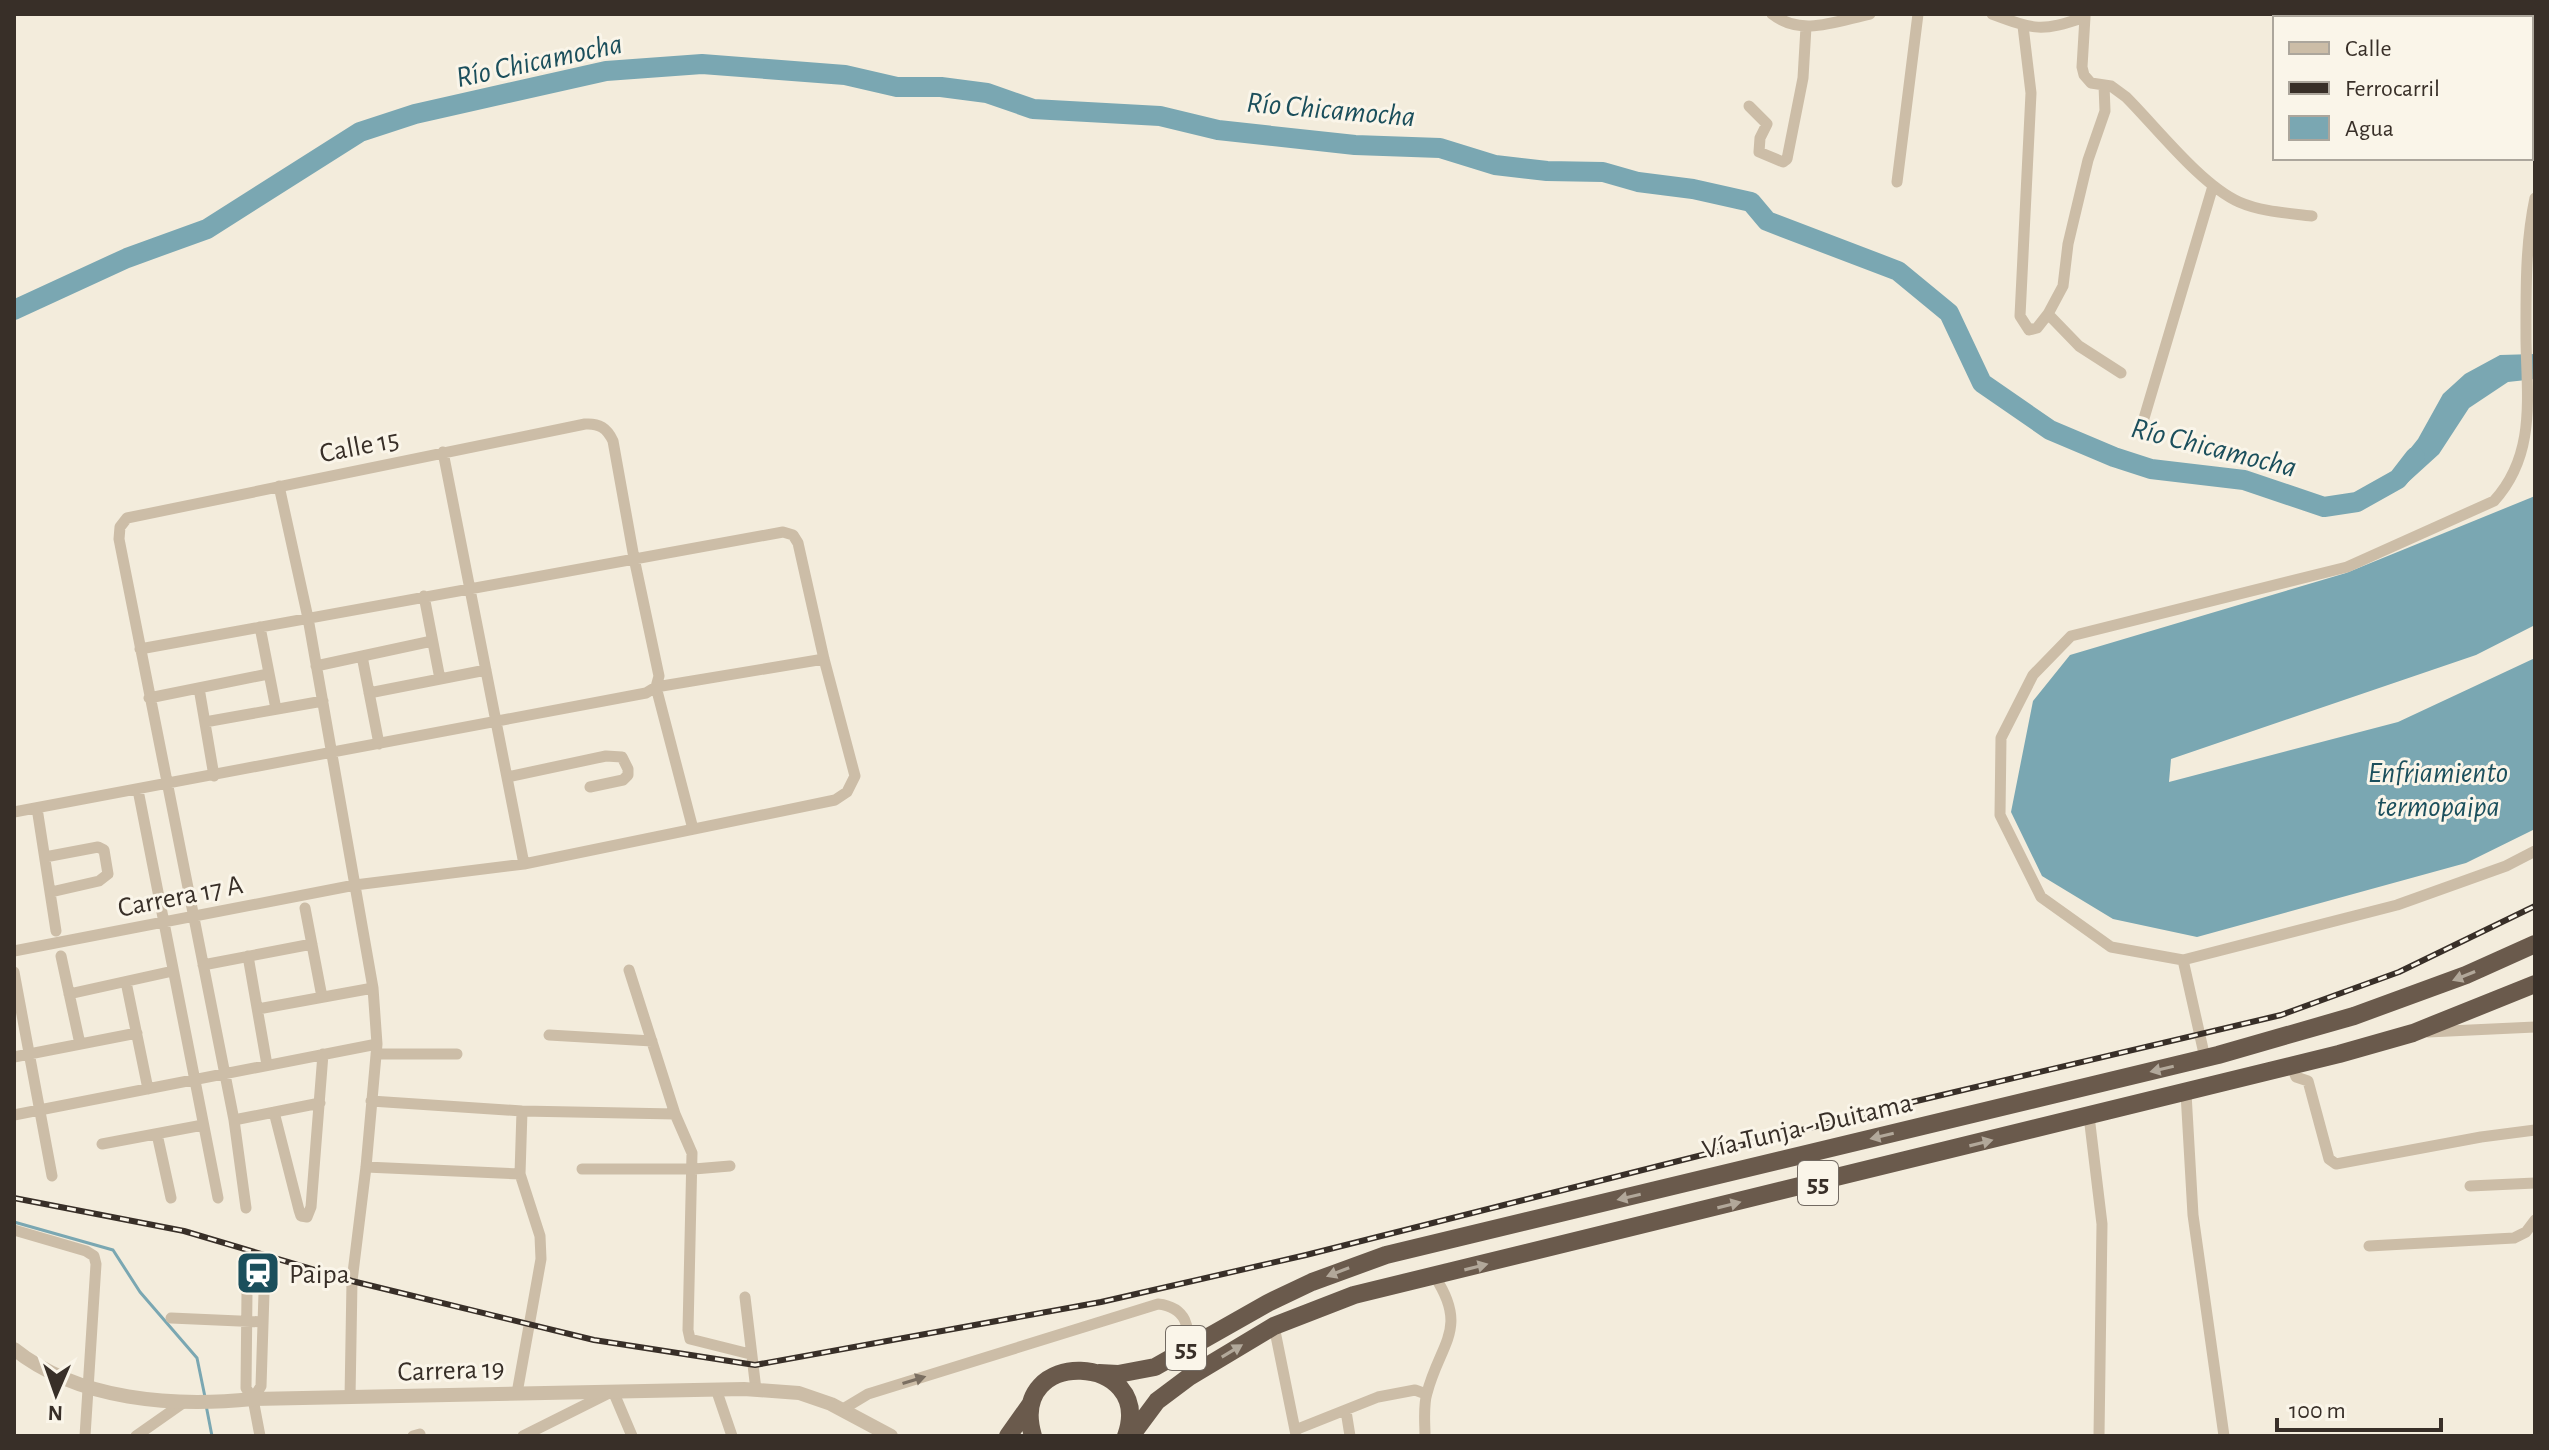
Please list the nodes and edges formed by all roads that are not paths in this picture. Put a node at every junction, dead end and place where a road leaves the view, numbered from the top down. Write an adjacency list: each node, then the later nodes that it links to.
1 (1772, 14): 7 (street)
2 (1870, 14): 7 (street)
3 (1918, 14): 10 (street)
4 (2000, 15): 6 (street)
5 (2085, 16): 6 (street); 8 (street)
6 (2023, 26): 14 (street)
7 (1806, 27): 9 (street)
8 (2104, 85): 11 (street); 14 (street)
9 (1749, 106)
10 (1897, 182)
11 (2213, 186): 13 (street); 16 (street)
12 (2535, 198): 64 (street)
13 (2312, 216)
14 (2048, 314): 15 (street)
15 (2121, 373)
16 (2142, 425)
17 (443, 452): 18 (street, Calle 15); 19 (street, Calle 15); 20 (street)
18 (279, 486): 22 (street); 25 (street, Calle 15)
19 (634, 558): 20 (street); 27 (street, Carrera 17 A); 32 (street)
20 (470, 588): 21 (street); 29 (street)
21 (424, 596): 22 (street); 24 (street)
22 (308, 618): 23 (street); 28 (street)
23 (260, 627): 25 (street); 30 (street)
24 (432, 641): 26 (street); 31 (street)
25 (140, 649): 35 (street)
26 (362, 656): 28 (street); 34 (street)
27 (824, 659): 32 (street); 49 (street, Carrera 17 A)
28 (316, 666): 36 (street)
29 (486, 670): 31 (street); 38 (street)
30 (268, 674): 33 (street); 37 (street)
31 (440, 679): 34 (street)
32 (656, 687): 38 (street); 49 (street)
33 (199, 688): 35 (street); 39 (street)
34 (369, 693): 40 (street)
35 (149, 698): 44 (street)
36 (323, 701): 37 (street); 41 (street)
37 (276, 709): 39 (street)
38 (496, 721): 40 (street); 43 (street)
39 (205, 722): 42 (street)
40 (379, 744): 41 (street)
41 (332, 753): 42 (street); 53 (street)
42 (214, 776): 44 (street)
43 (507, 777): 45 (street); 52 (street)
44 (167, 785): 46 (street); 56 (street)
45 (590, 787)
46 (138, 790): 47 (street); 57 (street)
47 (37, 808): 48 (street); 51 (street)
48 (14, 812)
49 (693, 829): 52 (street, Carrera 17 A)
50 (2535, 851): 64 (street)
51 (45, 857): 54 (street); 54 (street)
52 (524, 864): 53 (street, Carrera 17 A)
53 (355, 885): 56 (street, Carrera 17 A); 71 (street)
54 (51, 892): 58 (street)
55 (305, 908): 59 (street)
56 (194, 916): 57 (street, Carrera 17 A); 65 (street)
57 (164, 922): 61 (street, Carrera 17 A); 67 (street)
58 (56, 931)
59 (312, 944): 63 (street); 73 (street)
60 (2535, 944): 86 (highway, Vía Tunja - Duitama / 55, one-way to 86)
61 (14, 951)
62 (61, 956): 72 (street)
63 (248, 956): 65 (street); 74 (street)
64 (2183, 960): 86 (street)
65 (203, 965): 89 (street)
66 (629, 970): 79 (street)
67 (173, 971): 69 (street); 90 (street)
68 (14, 972): 82 (street)
69 (126, 982): 72 (street); 76 (street)
70 (2535, 984): 77 (highway, Vía Tunja - Duitama / 55)
71 (373, 988): 73 (street); 81 (street)
72 (69, 994): 80 (street)
73 (322, 997): 74 (street)
74 (258, 1009): 87 (street)
75 (2535, 1027): 77 (street)
76 (137, 1033): 80 (street); 91 (street)
77 (2413, 1033): 88 (highway, Vía Tunja - Duitama / 55)
78 (549, 1035): 79 (street)
79 (652, 1041): 98 (street)
80 (80, 1044): 82 (street)
81 (376, 1049): 83 (street); 84 (street); 93 (street)
82 (30, 1054): 85 (street); 95 (street)
83 (323, 1054): 87 (street); 94 (street)
84 (457, 1054)
85 (14, 1057)
86 (2205, 1058): 127 (highway, Vía Tunja - Duitama / 55, one-way to 127)
87 (267, 1065): 89 (street)
88 (2291, 1065): 92 (highway, Vía Tunja - Duitama / 55); 103 (street)
89 (225, 1074): 90 (street); 101 (street)
90 (194, 1080): 91 (street); 102 (street)
91 (148, 1089): 95 (street)
92 (2186, 1093): 100 (highway, Vía Tunja - Duitama / 55); 157 (street)
93 (371, 1101): 96 (street); 107 (street)
94 (320, 1103): 97 (street); 97 (street)
95 (40, 1110): 99 (street); 111 (street)
96 (522, 1111): 98 (street); 110 (street)
97 (274, 1112): 101 (street)
98 (675, 1114): 109 (street)
99 (14, 1115)
100 (2089, 1116): 120 (highway, Vía Tunja - Duitama / 55, one-way to 100); 156 (street)
101 (234, 1120): 116 (street)
102 (203, 1125): 104 (street); 115 (street)
103 (2535, 1130)
104 (157, 1134): 105 (street); 114 (street)
105 (102, 1144)
106 (730, 1166): 109 (street)
107 (366, 1167): 110 (street); 136 (street)
108 (582, 1169): 109 (street)
109 (694, 1169): 128 (street)
110 (520, 1174): 134 (street)
111 (52, 1176)
112 (2535, 1183): 113 (street)
113 (2470, 1186)
114 (171, 1198)
115 (218, 1198)
116 (246, 1208)
117 (2535, 1220): 119 (street)
118 (14, 1230): 130 (street)
119 (2369, 1246)
120 (1435, 1277): 125 (highway, Vía Tunja - Duitama / 55); 135 (street)
121 (745, 1297): 128 (street)
122 (171, 1318): 123 (street)
123 (246, 1322): 124 (street); 124 (street); 137 (street)
124 (263, 1322): 137 (street)
125 (1274, 1326): 143 (street); 153 (highway, Vía Tunja - Duitama / 55, one-way to 125)
126 (14, 1349): 130 (street, Carrera 19)
127 (1182, 1351): 129 (highway, Vía Tunja - Duitama / 55); 140 (street, one-way to 127)
128 (750, 1354): 132 (street)
129 (1099, 1373): 138 (highway, 55); 153 (highway, 55)
130 (89, 1386): 139 (street, Carrera 19); 145 (street)
131 (716, 1389): 132 (street, Carrera 19); 133 (street, Carrera 19); 150 (street)
132 (756, 1390): 140 (street, Carrera 19)
133 (613, 1391): 134 (street, Carrera 19); 142 (street); 149 (street)
134 (517, 1393): 136 (street, Carrera 19)
135 (1426, 1394): 141 (street); 155 (street)
136 (350, 1398): 137 (street, Carrera 19)
137 (253, 1399): 139 (street, Carrera 19); 147 (street)
138 (1032, 1402): 151 (highway, 55); 152 (highway)
139 (187, 1403): 146 (street)
140 (843, 1409): 144 (street, Carrera 19)
141 (1346, 1411): 143 (street); 154 (street)
142 (549, 1430): 148 (street)
143 (1296, 1433)
144 (885, 1435)
145 (85, 1436)
146 (136, 1436)
147 (260, 1436)
148 (523, 1436)
149 (632, 1436)
150 (732, 1436)
151 (1008, 1436)
152 (1033, 1436)
153 (1128, 1436)
154 (1350, 1436)
155 (1425, 1436)
156 (2099, 1436)
157 (2224, 1436)

